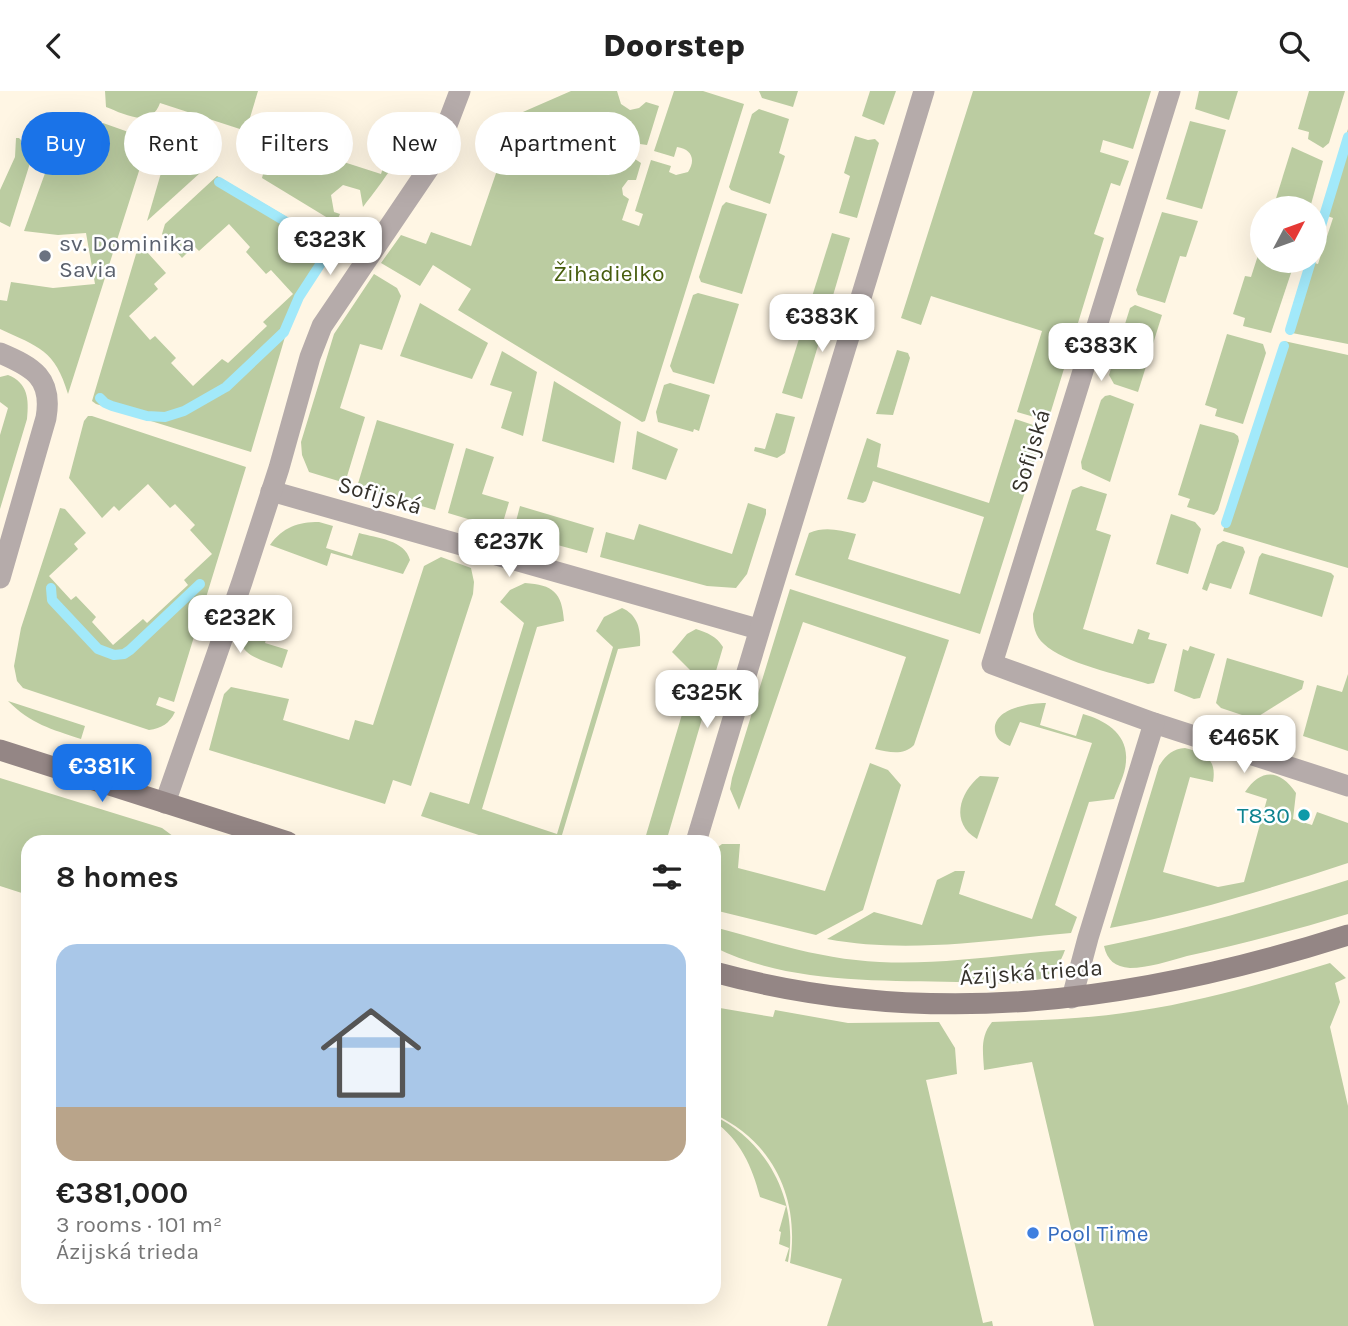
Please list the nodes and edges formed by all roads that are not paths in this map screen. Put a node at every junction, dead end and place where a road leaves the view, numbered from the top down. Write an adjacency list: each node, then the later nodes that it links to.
1 (460, 91): 5 (street)
2 (925, 91): 7 (street)
3 (1170, 91): 8 (street, Sofijská)
4 (0, 353): 6 (street)
5 (271, 491): 7 (street, Sofijská); 11 (street)
6 (0, 578)
7 (758, 629): 13 (street)
8 (1154, 723): 10 (street, Sofijská); 16 (street)
9 (0, 750): 11 (street)
10 (1348, 786)
11 (165, 803): 12 (street)
12 (266, 835)
13 (697, 835)
14 (1348, 935): 16 (street, Ázijská trieda)
15 (721, 974): 16 (street, Ázijská trieda)
16 (1072, 998)

